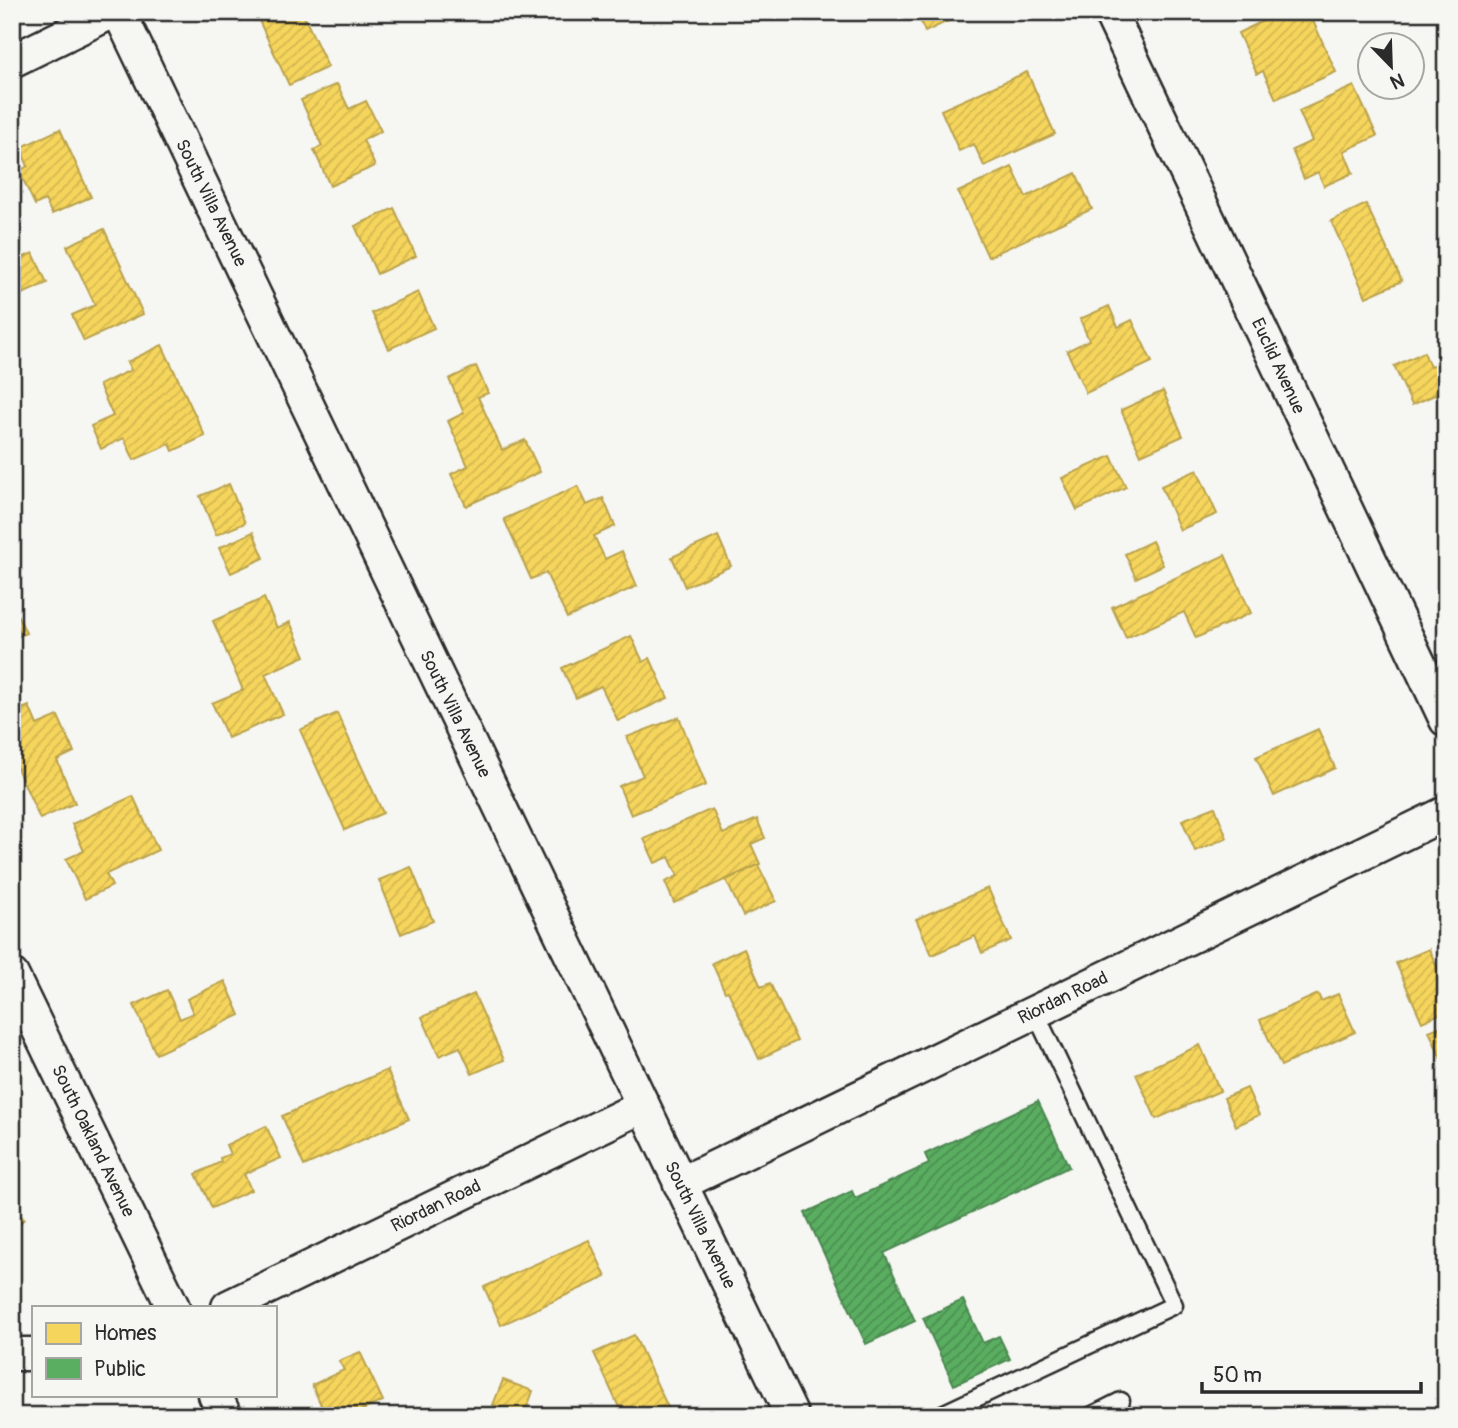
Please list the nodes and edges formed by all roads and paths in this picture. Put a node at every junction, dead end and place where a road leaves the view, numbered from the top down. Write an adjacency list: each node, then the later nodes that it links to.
1 (112, 12): 4 (street)
2 (119, 12): 9 (street, South Villa Avenue)
3 (1110, 12): 5 (street, Euclid Avenue)
4 (12, 61)
5 (1446, 720)
6 (1446, 813): 8 (street, Riordan Road)
7 (12, 975): 11 (street, South Oakland Avenue)
8 (1035, 1012): 10 (street, Riordan Road); 19 (lane)
9 (643, 1106): 10 (street, South Villa Avenue); 12 (street, Riordan Road)
10 (680, 1184): 18 (street, South Villa Avenue)
11 (173, 1306)
12 (231, 1306)
13 (12, 1354): 14 (street)
14 (32, 1354)
15 (215, 1396): 17 (street)
16 (1121, 1401): 20 (lane)
17 (225, 1416)
18 (792, 1416)
19 (938, 1416)
20 (1091, 1416)

